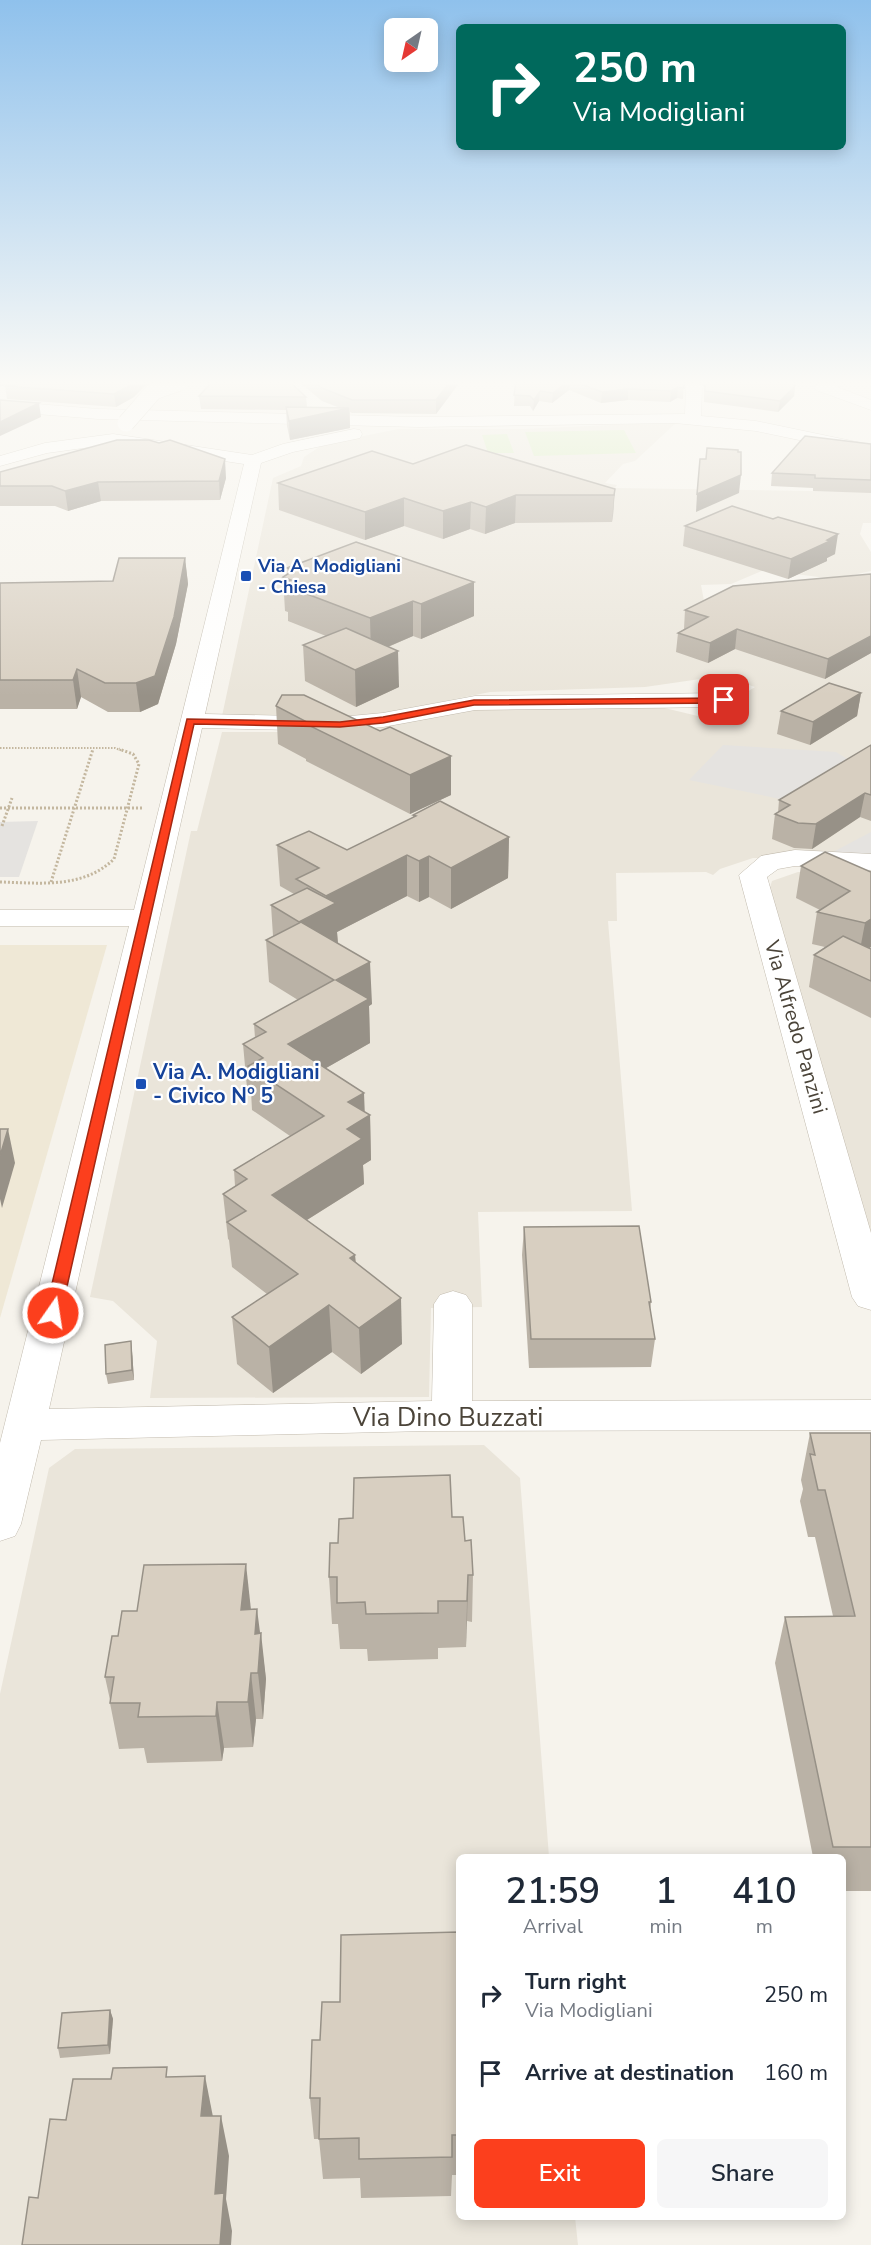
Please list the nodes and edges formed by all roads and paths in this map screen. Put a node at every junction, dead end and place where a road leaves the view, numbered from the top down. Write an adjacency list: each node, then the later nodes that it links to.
1 (247, 487): 3 (street)
2 (724, 700): 3 (street)
3 (190, 721): 11 (street)
4 (0, 748): 5 (path)
5 (93, 748): 9 (path); 10 (path)
6 (12, 798): 8 (path)
7 (0, 808): 8 (path)
8 (9, 808): 9 (path); 12 (path)
9 (74, 808): 10 (path); 15 (path)
10 (128, 808): 11 (path); 15 (path)
11 (170, 808): 17 (street)
12 (2, 826)
13 (871, 862): 18 (street, Via Alfredo Panzini)
14 (0, 882): 15 (path)
15 (51, 882)
16 (0, 918): 17 (street)
17 (144, 918): 22 (street)
18 (871, 1297)
19 (453, 1304): 20 (street)
20 (452, 1415): 21 (street, Via Dino Buzzati); 22 (street, Via Dino Buzzati)
21 (871, 1415)
22 (26, 1425): 23 (street)
23 (0, 1524)

